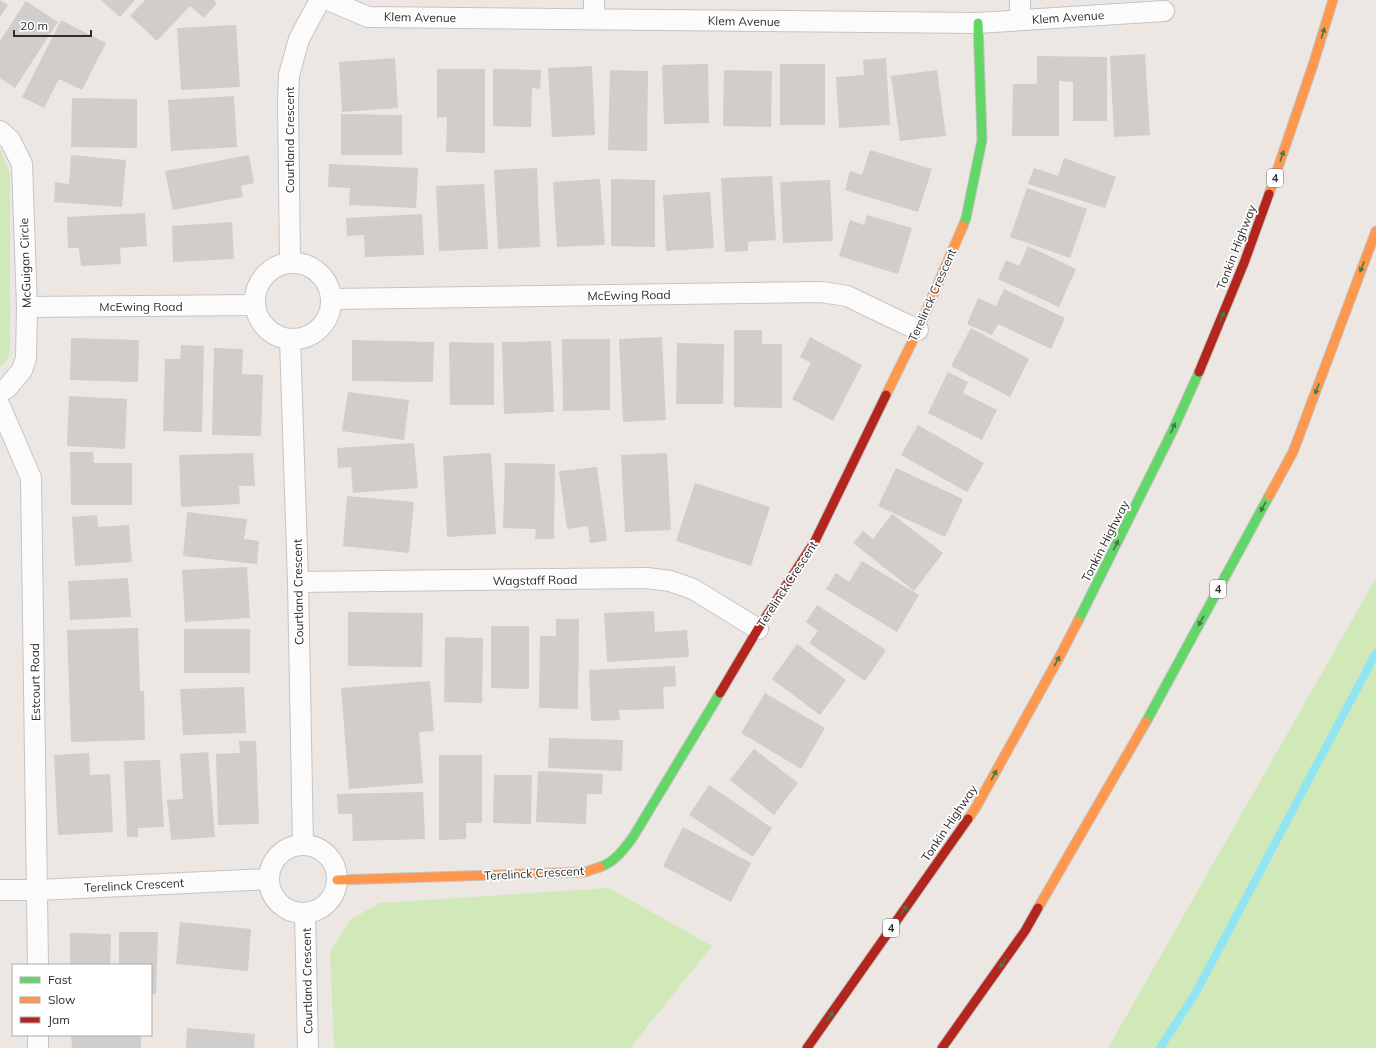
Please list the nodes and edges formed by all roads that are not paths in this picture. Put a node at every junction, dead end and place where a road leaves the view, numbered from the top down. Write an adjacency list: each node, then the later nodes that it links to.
1 (320, 0): 11 (street, Courtland Crescent)
2 (328, 0): 5 (street, Klem Avenue)
3 (1020, 0): 7 (street)
4 (1333, 0): 31 (main road, Tonkin Highway / 4, one-way to 4)
5 (594, 10): 8 (street, Klem Avenue)
6 (1164, 11): 7 (street, Klem Avenue)
7 (1020, 20): 8 (street, Klem Avenue)
8 (978, 23): 15 (main road, Terelinck Crescent)
9 (0, 131): 14 (street, McGuigan Circle)
10 (1376, 231): 32 (main road, 4, one-way to 32)
11 (290, 262): 12 (street); 13 (street)
12 (332, 299): 15 (street, McEwing Road); 16 (street)
13 (255, 305): 14 (street, McEwing Road); 16 (street)
14 (27, 306): 17 (street, McGuigan Circle)
15 (918, 330): 20 (main road, Terelinck Crescent)
16 (290, 339): 19 (street, Courtland Crescent)
17 (0, 392)
18 (0, 406): 25 (street, Estcourt Road)
19 (298, 582): 20 (street, Wagstaff Road); 21 (street, Courtland Crescent)
20 (758, 630): 23 (main road, Terelinck Crescent)
21 (303, 845): 22 (street); 23 (street)
22 (269, 879): 25 (street, Terelinck Crescent); 26 (street)
23 (337, 880): 26 (street)
24 (0, 890): 25 (street, Terelinck Crescent)
25 (38, 890): 27 (street, Estcourt Road)
26 (305, 913): 30 (street, Courtland Crescent)
27 (38, 964)
28 (38, 1036): 29 (street)
29 (38, 1048)
30 (308, 1048)
31 (807, 1048)
32 (942, 1048)

